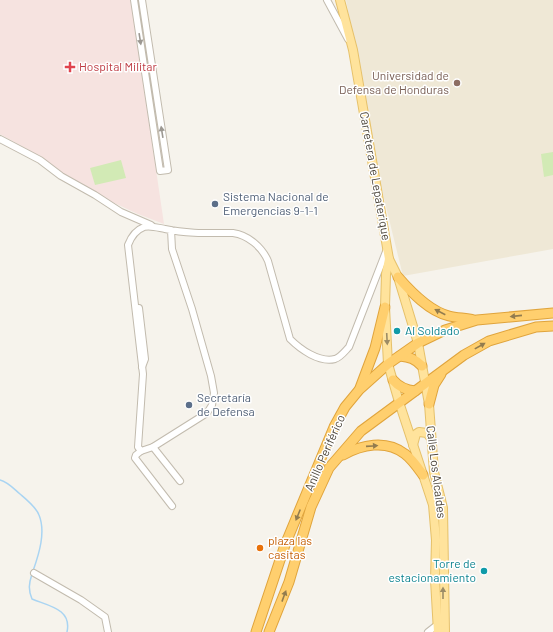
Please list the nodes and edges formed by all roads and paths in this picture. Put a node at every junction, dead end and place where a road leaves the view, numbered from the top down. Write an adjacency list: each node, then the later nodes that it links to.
1 (134, 0): 2 (street, one-way to 2)
2 (142, 0)
3 (328, 0): 5 (street)
4 (340, 0): 5 (main road, Carretera de Lepaterique)
5 (353, 50): 9 (main road, Carretera de Lepaterique)
6 (0, 139): 7 (street)
7 (154, 227): 8 (street); 30 (street)
8 (171, 230): 9 (street); 29 (street)
9 (387, 247): 10 (main road, Carretera de Lepaterique)
10 (389, 259): 11 (main road, Carretera de Lepaterique); 12 (main road, Carretera de Lepaterique)
11 (398, 277): 14 (highway, one-way to 11); 16 (main road, Carretera de Lepaterique)
12 (385, 307): 18 (main road, Carretera de Lepaterique, one-way to 18); 23 (highway)
13 (553, 313): 14 (highway, Anillo Periférico, one-way to 14)
14 (477, 320): 16 (highway, Anillo Periférico)
15 (553, 326): 20 (highway, Anillo Periférico, one-way to 15)
16 (418, 343): 17 (highway, Anillo Periférico); 19 (main road, Carretera de Lepaterique)
17 (400, 356): 18 (highway, Anillo Periférico); 19 (highway)
18 (388, 364): 21 (main road, Carretera de Lepaterique); 23 (highway, Anillo Periférico)
19 (422, 366): 22 (main road, Carretera de Lepaterique)
20 (447, 367): 22 (highway, Anillo Periférico); 26 (highway)
21 (393, 380): 24 (highway); 25 (main road, Carretera de Lepaterique)
22 (425, 383): 24 (highway, Anillo Periférico); 26 (main road, Calle Los Alcaldes)
23 (359, 390): 38 (highway, Anillo Periférico, one-way to 38)
24 (415, 390): 25 (highway, Anillo Periférico)
25 (399, 402): 28 (main road, Calle Los Alcaldes); 31 (highway, Anillo Periférico)
26 (429, 404): 27 (main road, Calle Los Alcaldes)
27 (430, 437): 28 (main road); 41 (main road, Calle Los Alcaldes, one-way to 27)
28 (413, 446): 32 (main road, Calle Los Alcaldes)
29 (153, 447): 30 (street); 33 (street)
30 (140, 451): 34 (street)
31 (336, 459): 32 (highway, one-way to 32); 39 (highway, Anillo Periférico, one-way to 31)
32 (424, 475): 36 (main road, Calle Los Alcaldes)
33 (180, 481)
34 (172, 506)
35 (34, 573): 37 (street)
36 (437, 629): 40 (street)
37 (108, 632)
38 (256, 632)
39 (269, 632)
40 (428, 632)
41 (445, 632)

